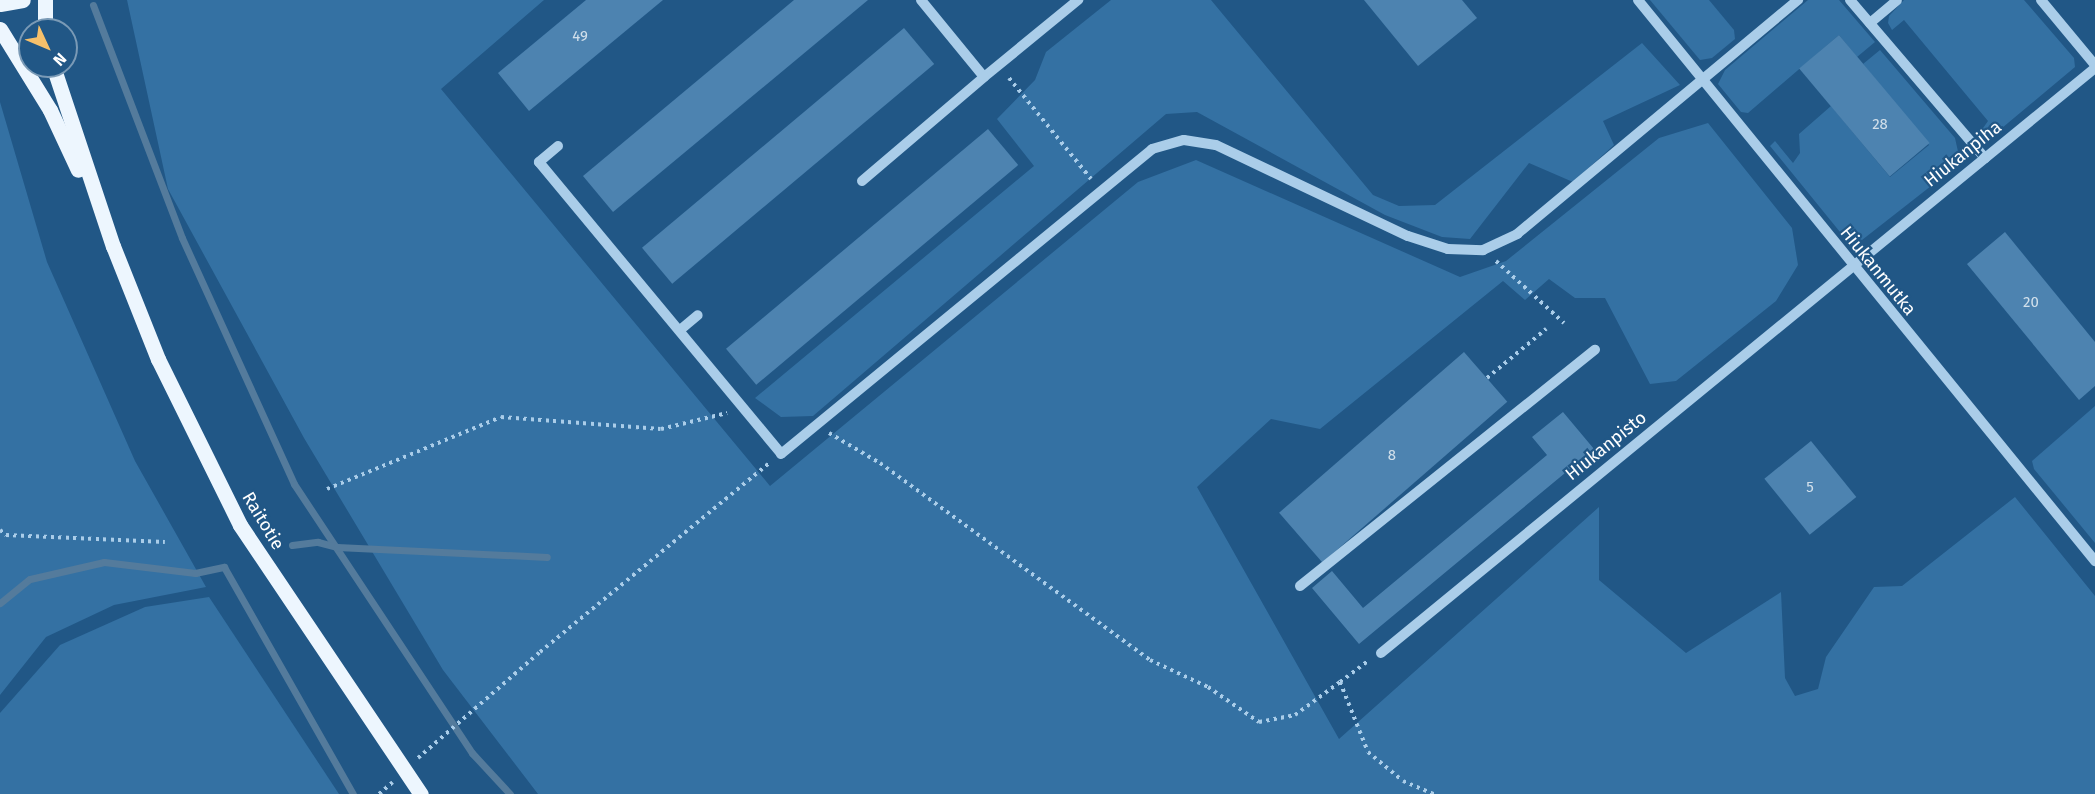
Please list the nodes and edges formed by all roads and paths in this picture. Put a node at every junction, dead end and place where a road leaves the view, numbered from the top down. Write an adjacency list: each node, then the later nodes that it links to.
1 (23, 0): 10 (main road)
2 (45, 0): 11 (main road)
3 (921, 0): 16 (street)
4 (1078, 0): 14 (street)
5 (1638, 0): 18 (street, Hiukanmutka)
6 (1798, 0): 18 (street)
7 (1850, 0): 12 (street)
8 (1898, 0): 12 (street)
9 (2041, 0): 15 (street)
10 (0, 4)
11 (45, 18)
12 (1870, 23): 20 (street)
13 (0, 29): 23 (main road, Raitotie)
14 (999, 66): 16 (street); 22 (path)
15 (2095, 66): 20 (street, Hiukanpiha)
16 (984, 77): 21 (street)
17 (57, 78): 23 (main road, Raitotie)
18 (1703, 81): 24 (street); 25 (street, Hiukanmutka)
19 (558, 146): 29 (street)
20 (1985, 158): 25 (street, Hiukanpiha)
21 (862, 181)
22 (1100, 191): 24 (street); 33 (street)
23 (113, 246): 44 (main road, Raitotie)
24 (1483, 250): 27 (path)
25 (1852, 266): 38 (street, Hiukanmutka); 40 (street, Hiukanpisto)
26 (698, 315): 29 (street)
27 (1564, 324)
28 (1546, 329): 31 (path)
29 (680, 330): 32 (street)
30 (1595, 350): 39 (street)
31 (1487, 378)
32 (746, 409): 34 (street); 35 (path)
33 (818, 427): 34 (street); 42 (path)
34 (781, 454): 43 (path)
35 (327, 489)
36 (0, 530): 37 (path)
37 (165, 542)
38 (2095, 561)
39 (1300, 586)
40 (1381, 653)
41 (1367, 662): 42 (path)
42 (1340, 682): 45 (path)
43 (454, 726)
44 (421, 794)
45 (1434, 794)

